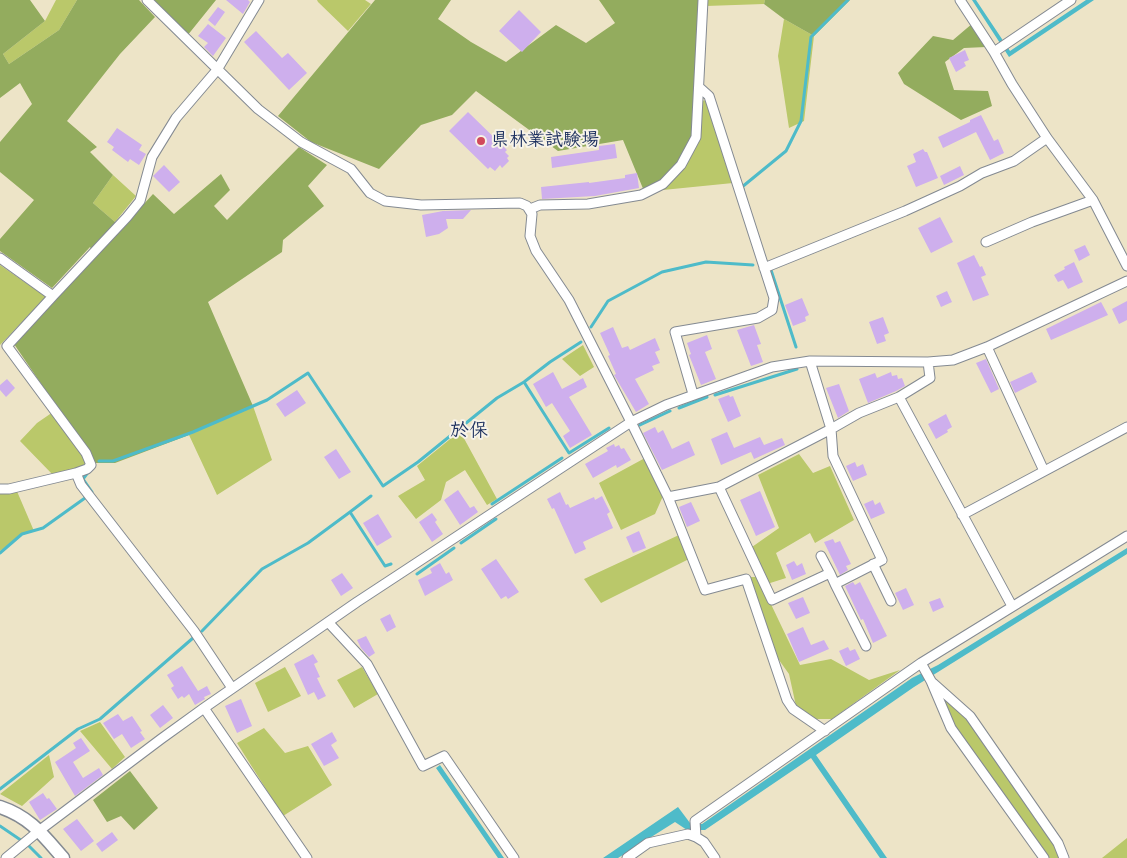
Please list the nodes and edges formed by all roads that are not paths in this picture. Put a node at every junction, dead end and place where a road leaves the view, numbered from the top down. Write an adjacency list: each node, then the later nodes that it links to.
1 (147, 0): 7 (street)
2 (259, 0): 7 (street)
3 (703, 0): 8 (street)
4 (960, 0): 6 (street)
5 (1071, 0): 6 (street)
6 (994, 52): 9 (street)
7 (217, 70): 11 (street); 17 (street)
8 (699, 87): 11 (street); 15 (street)
9 (1047, 138): 10 (street); 15 (street)
10 (1093, 200): 12 (street); 14 (street)
11 (530, 209): 23 (street)
12 (986, 242)
13 (0, 258): 17 (street)
14 (1127, 266)
15 (764, 268): 21 (street)
16 (1127, 281): 18 (street)
17 (53, 296): 27 (street)
18 (987, 347): 20 (street); 26 (street)
19 (810, 360): 20 (street); 21 (street); 25 (street)
20 (928, 362): 22 (street)
21 (693, 394): 23 (street)
22 (898, 397): 25 (street); 31 (street)
23 (631, 422): 30 (street); 39 (street)
24 (1127, 427): 26 (street)
25 (831, 429): 28 (street); 34 (street)
26 (1044, 471): 31 (street)
27 (76, 473): 29 (street); 43 (street)
28 (719, 487): 30 (street); 35 (street)
29 (0, 489)
30 (668, 497): 45 (street)
31 (962, 515): 38 (street)
32 (1127, 536): 38 (street)
33 (822, 556): 35 (street)
34 (873, 564): 36 (street); 37 (street)
35 (830, 573): 36 (street)
36 (836, 584): 40 (street)
37 (891, 601)
38 (1012, 606): 41 (street)
39 (328, 622): 43 (street); 52 (street)
40 (866, 646)
41 (921, 663): 42 (street); 45 (street)
42 (931, 681): 55 (street); 56 (street)
43 (232, 688): 44 (street)
44 (204, 708): 47 (street); 51 (street)
45 (826, 731): 48 (street)
46 (0, 807): 47 (main road)
47 (36, 833): 49 (street); 50 (main road)
48 (696, 837): 53 (street); 54 (street)
49 (6, 858)
50 (63, 858)
51 (307, 858)
52 (514, 858)
53 (626, 858)
54 (715, 858)
55 (1044, 858)
56 (1064, 858)

